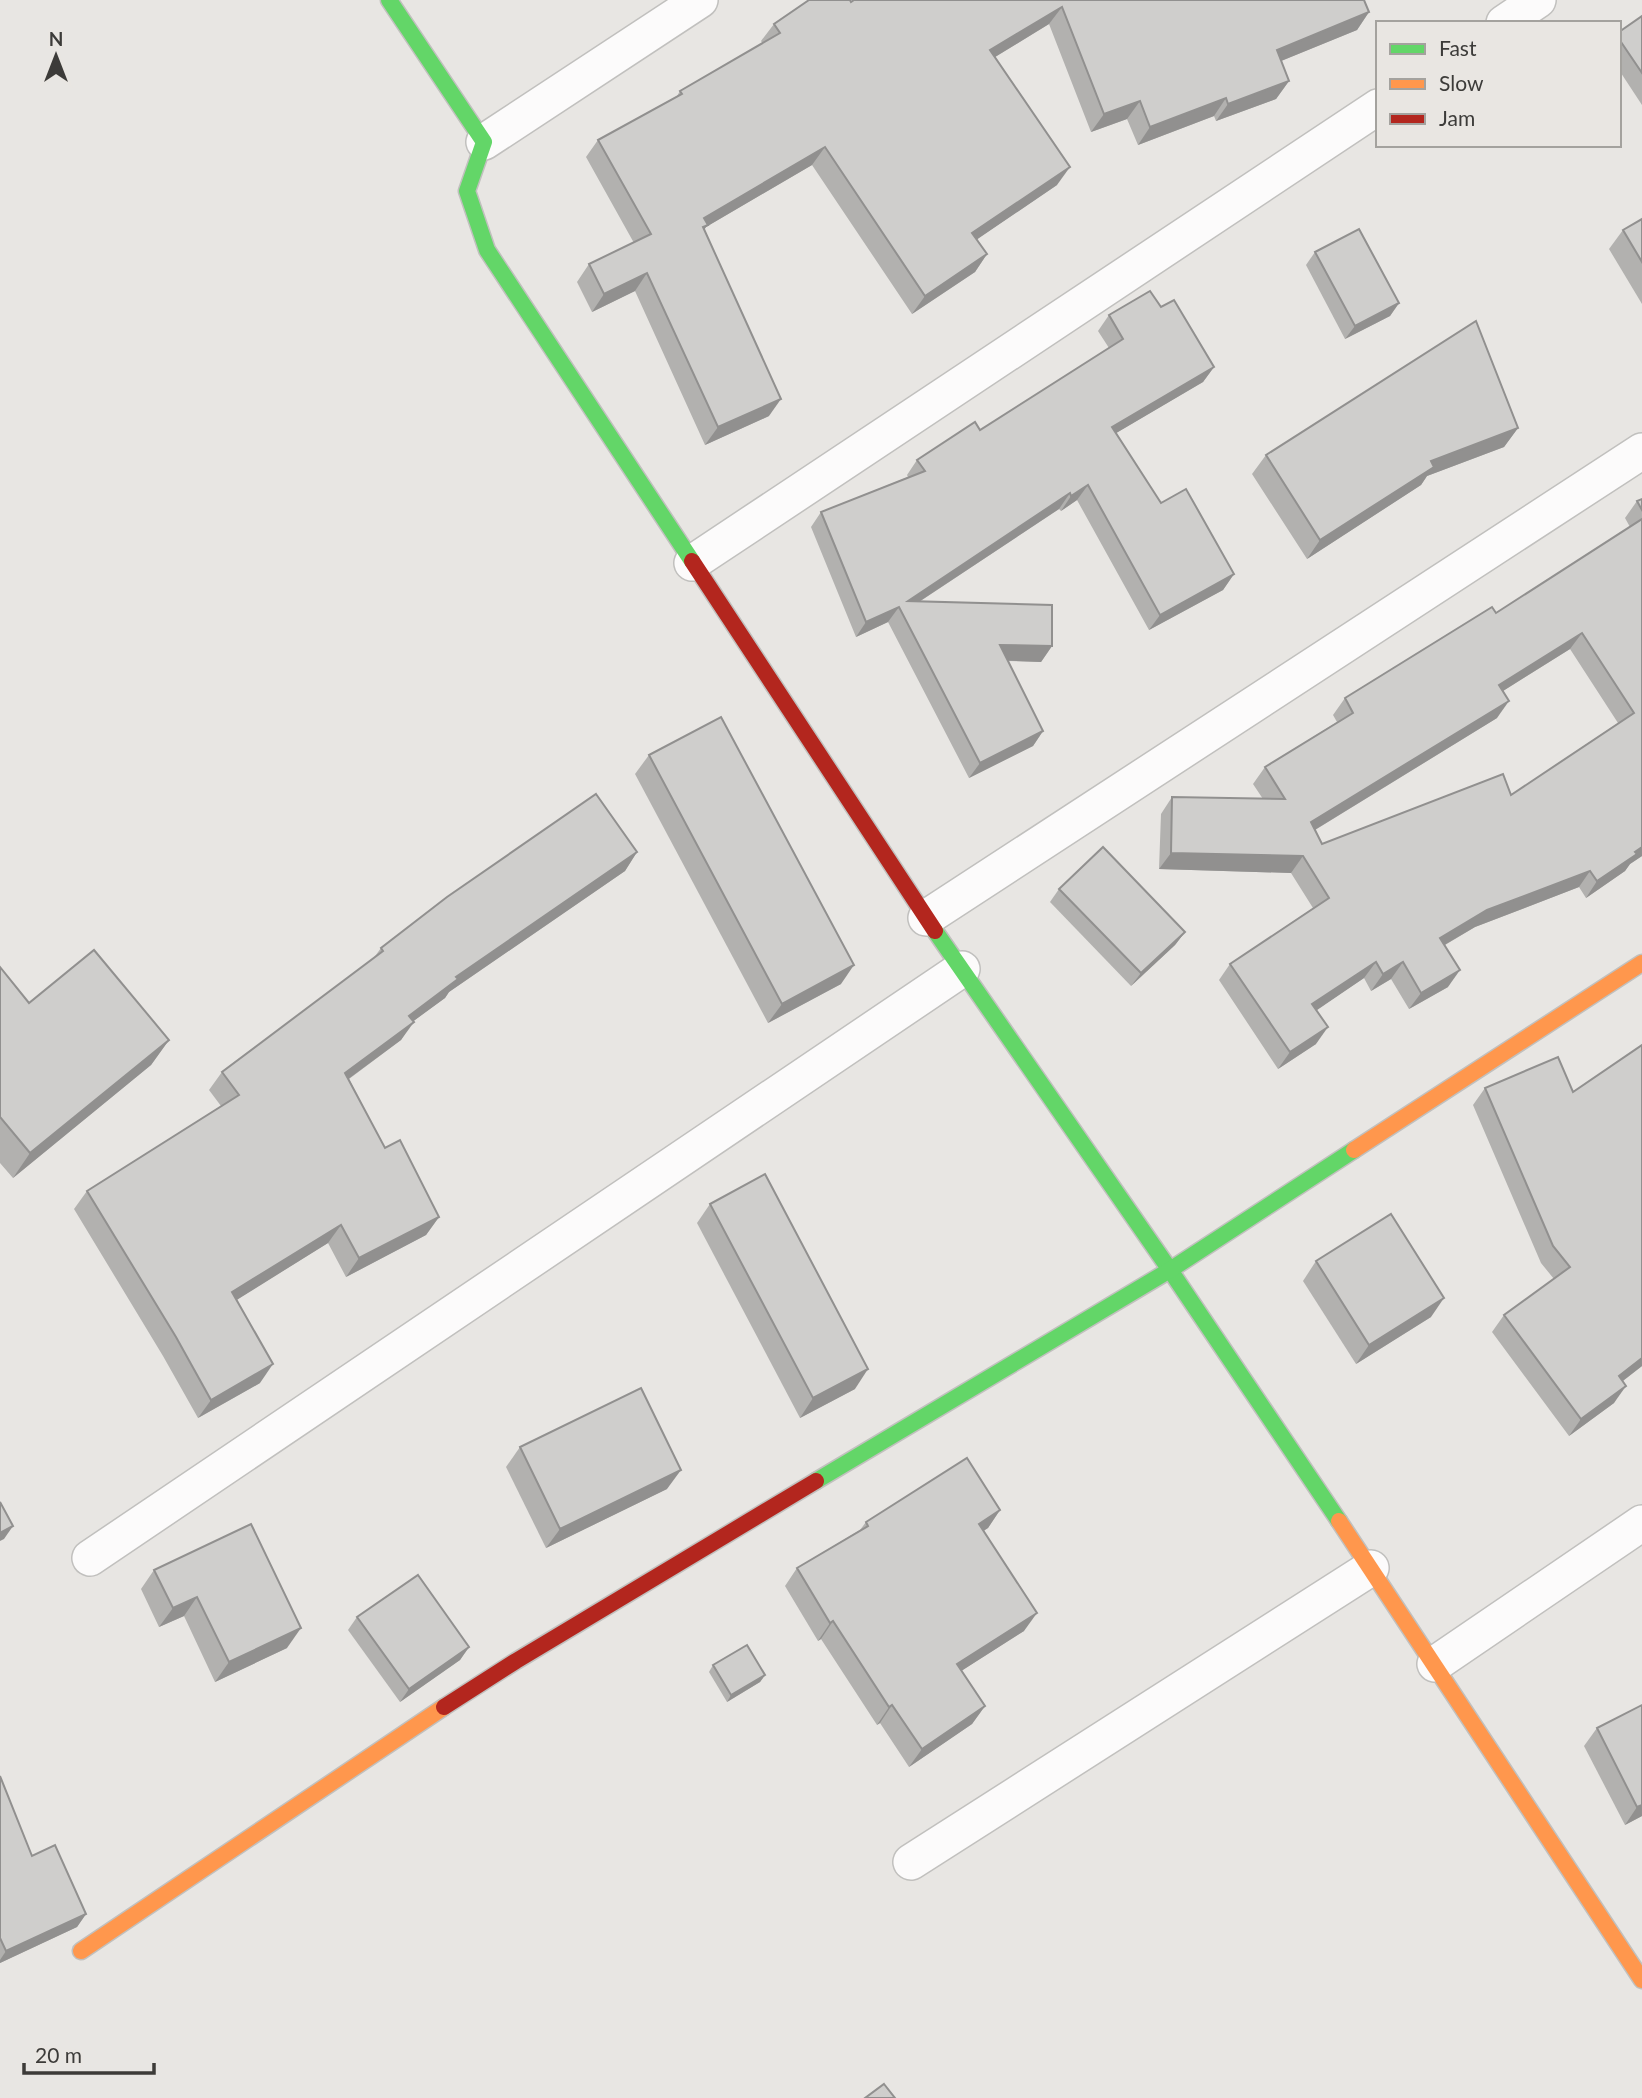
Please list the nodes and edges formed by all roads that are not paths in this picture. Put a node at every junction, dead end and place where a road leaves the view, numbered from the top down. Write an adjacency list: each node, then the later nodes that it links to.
1 (389, 0): 6 (street)
2 (700, 0): 6 (street)
3 (1538, 0): 4 (street)
4 (1507, 21)
5 (1376, 108): 8 (street)
6 (484, 142): 8 (street)
7 (1642, 451): 9 (street)
8 (692, 563): 9 (street)
9 (926, 918): 11 (street)
10 (1642, 963): 12 (street)
11 (962, 969): 12 (street); 14 (street)
12 (1170, 1270): 15 (street); 18 (street)
13 (1642, 1523): 16 (street)
14 (90, 1558)
15 (1371, 1568): 16 (street); 17 (street)
16 (1435, 1664): 19 (street)
17 (911, 1862)
18 (81, 1951)
19 (1642, 1980)

